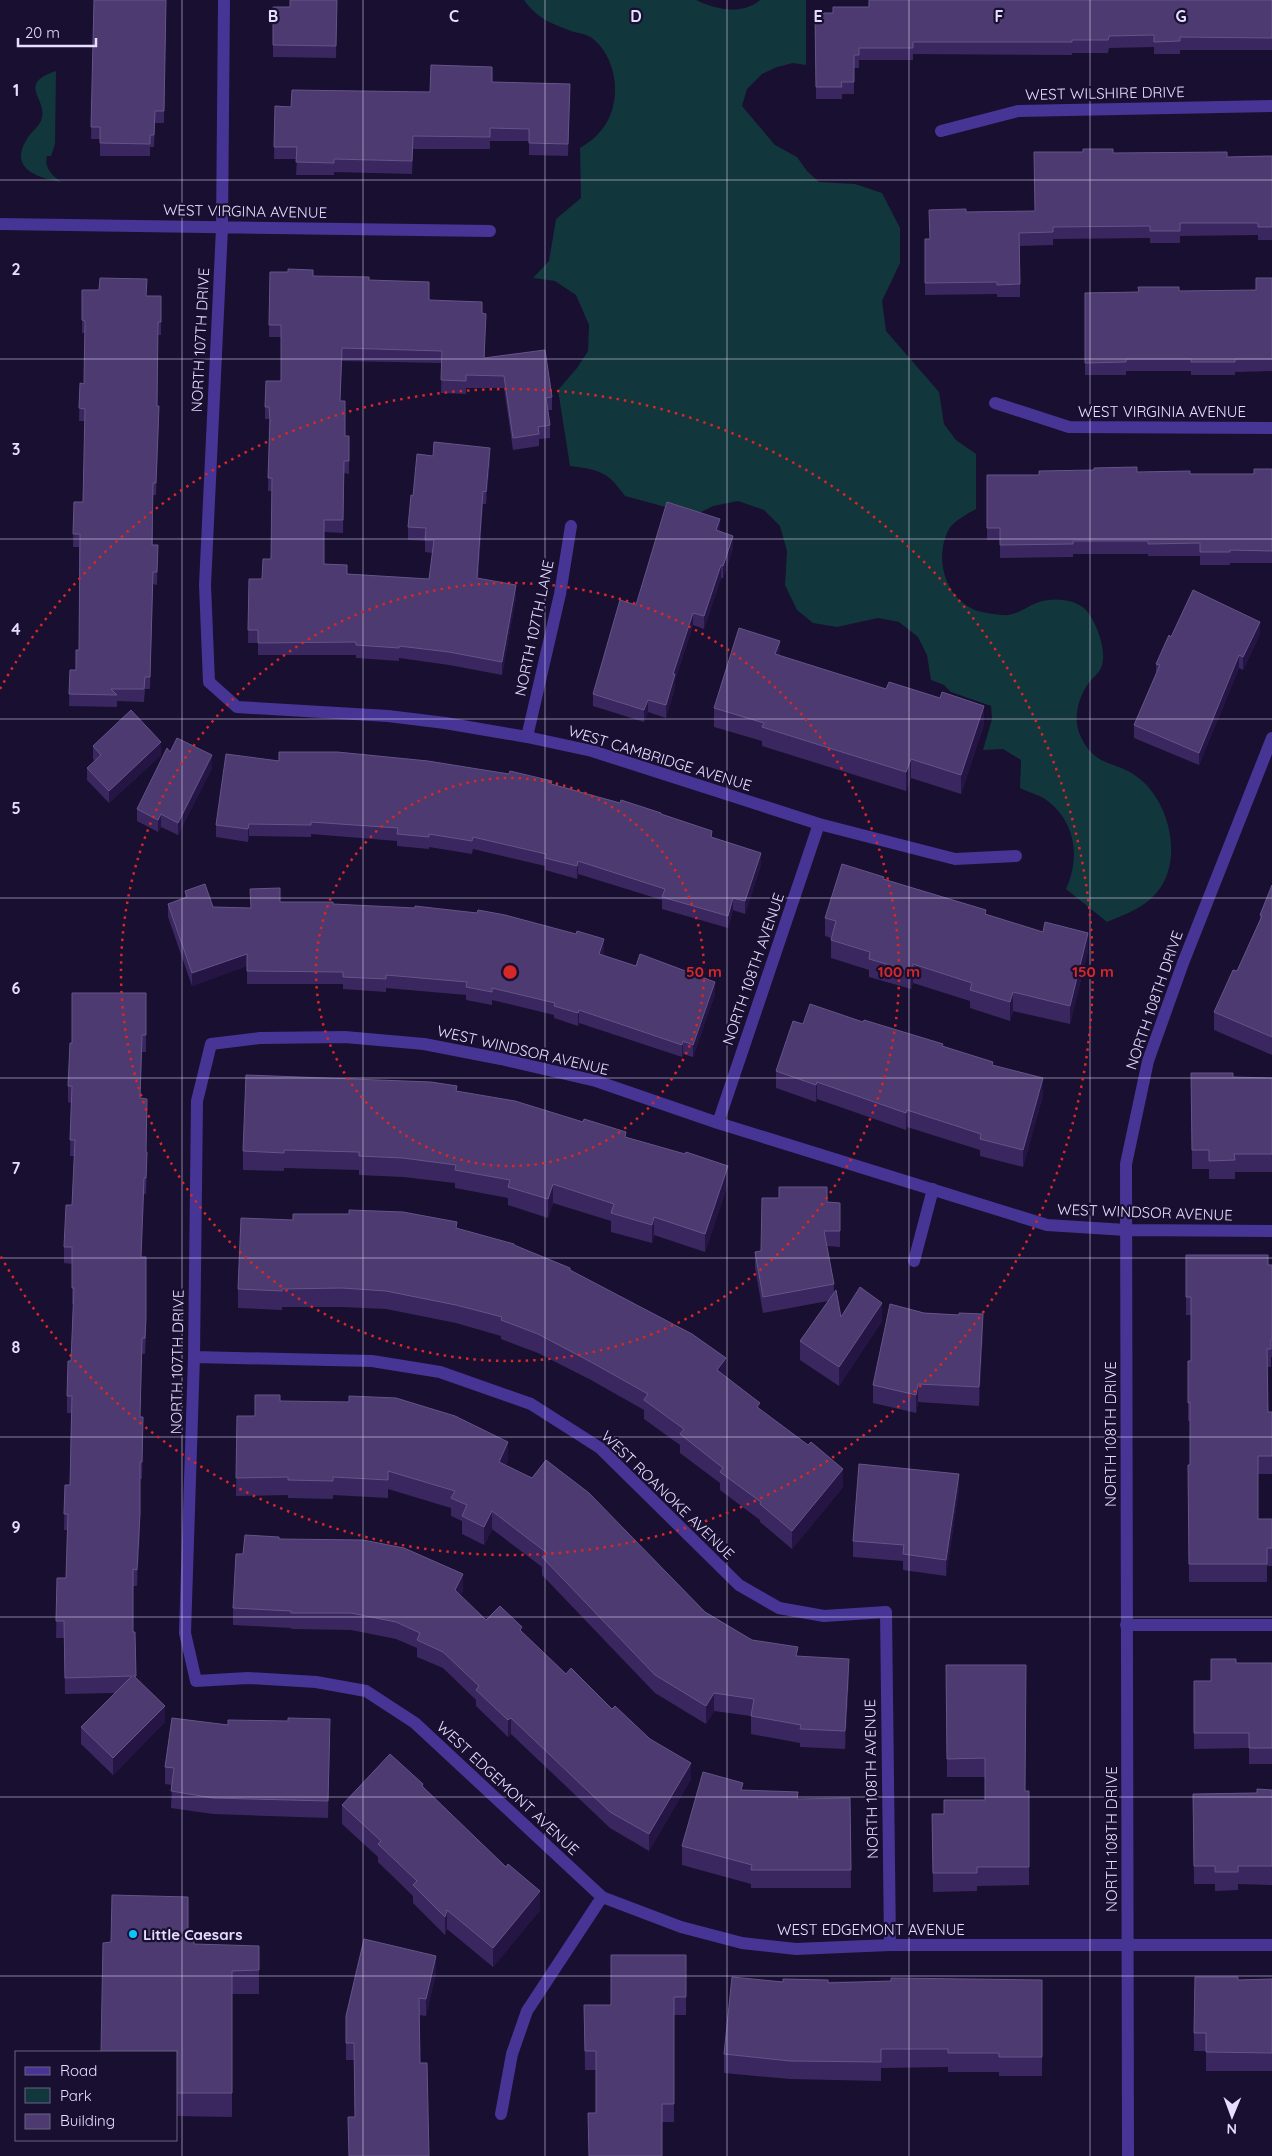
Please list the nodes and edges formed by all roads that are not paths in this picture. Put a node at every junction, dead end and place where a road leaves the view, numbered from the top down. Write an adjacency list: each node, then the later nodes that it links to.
1 (224, 0): 5 (street, NORTH 107TH DRIVE)
2 (1272, 106): 3 (street, WEST WILSHIRE DRIVE)
3 (941, 130)
4 (0, 224): 5 (street, WEST VIRGINA AVENUE)
5 (222, 228): 6 (street, WEST VIRGINA AVENUE); 10 (street, NORTH 107TH DRIVE)
6 (490, 230)
7 (995, 403): 8 (street, WEST VIRGINIA AVENUE)
8 (1272, 428)
9 (571, 526): 11 (street, NORTH 107TH LANE)
10 (209, 682): 11 (street, WEST CAMBRIDGE AVENUE)
11 (527, 737): 13 (street, WEST CAMBRIDGE AVENUE)
12 (1272, 738): 18 (street, NORTH 108TH DRIVE)
13 (819, 824): 14 (street, WEST CAMBRIDGE AVENUE); 16 (street, NORTH 108TH AVENUE)
14 (1016, 856)
15 (212, 1044): 16 (street, WEST WINDSOR AVENUE); 21 (street, NORTH 107TH DRIVE)
16 (718, 1123): 17 (street, WEST WINDSOR AVENUE)
17 (933, 1189): 18 (street, WEST WINDSOR AVENUE); 20 (street)
18 (1126, 1230): 19 (street, WEST WINDSOR AVENUE); 23 (street, NORTH 108TH DRIVE)
19 (1272, 1231)
20 (914, 1261)
21 (194, 1357): 22 (street, WEST ROANOKE AVENUE); 25 (street, NORTH 107TH DRIVE)
22 (886, 1612): 28 (street, NORTH 108TH AVENUE)
23 (1126, 1625): 24 (street); 27 (street, NORTH 108TH DRIVE)
24 (1272, 1625)
25 (196, 1681): 26 (street, WEST EDGEMONT AVENUE)
26 (602, 1897): 28 (street, WEST EDGEMONT AVENUE); 30 (street)
27 (1129, 1944): 28 (street, WEST EDGEMONT AVENUE); 29 (street, WEST EDGEMONT AVENUE); 31 (street, NORTH 108TH DRIVE)
28 (890, 1945)
29 (1272, 1945)
30 (501, 2114)
31 (1128, 2156)

